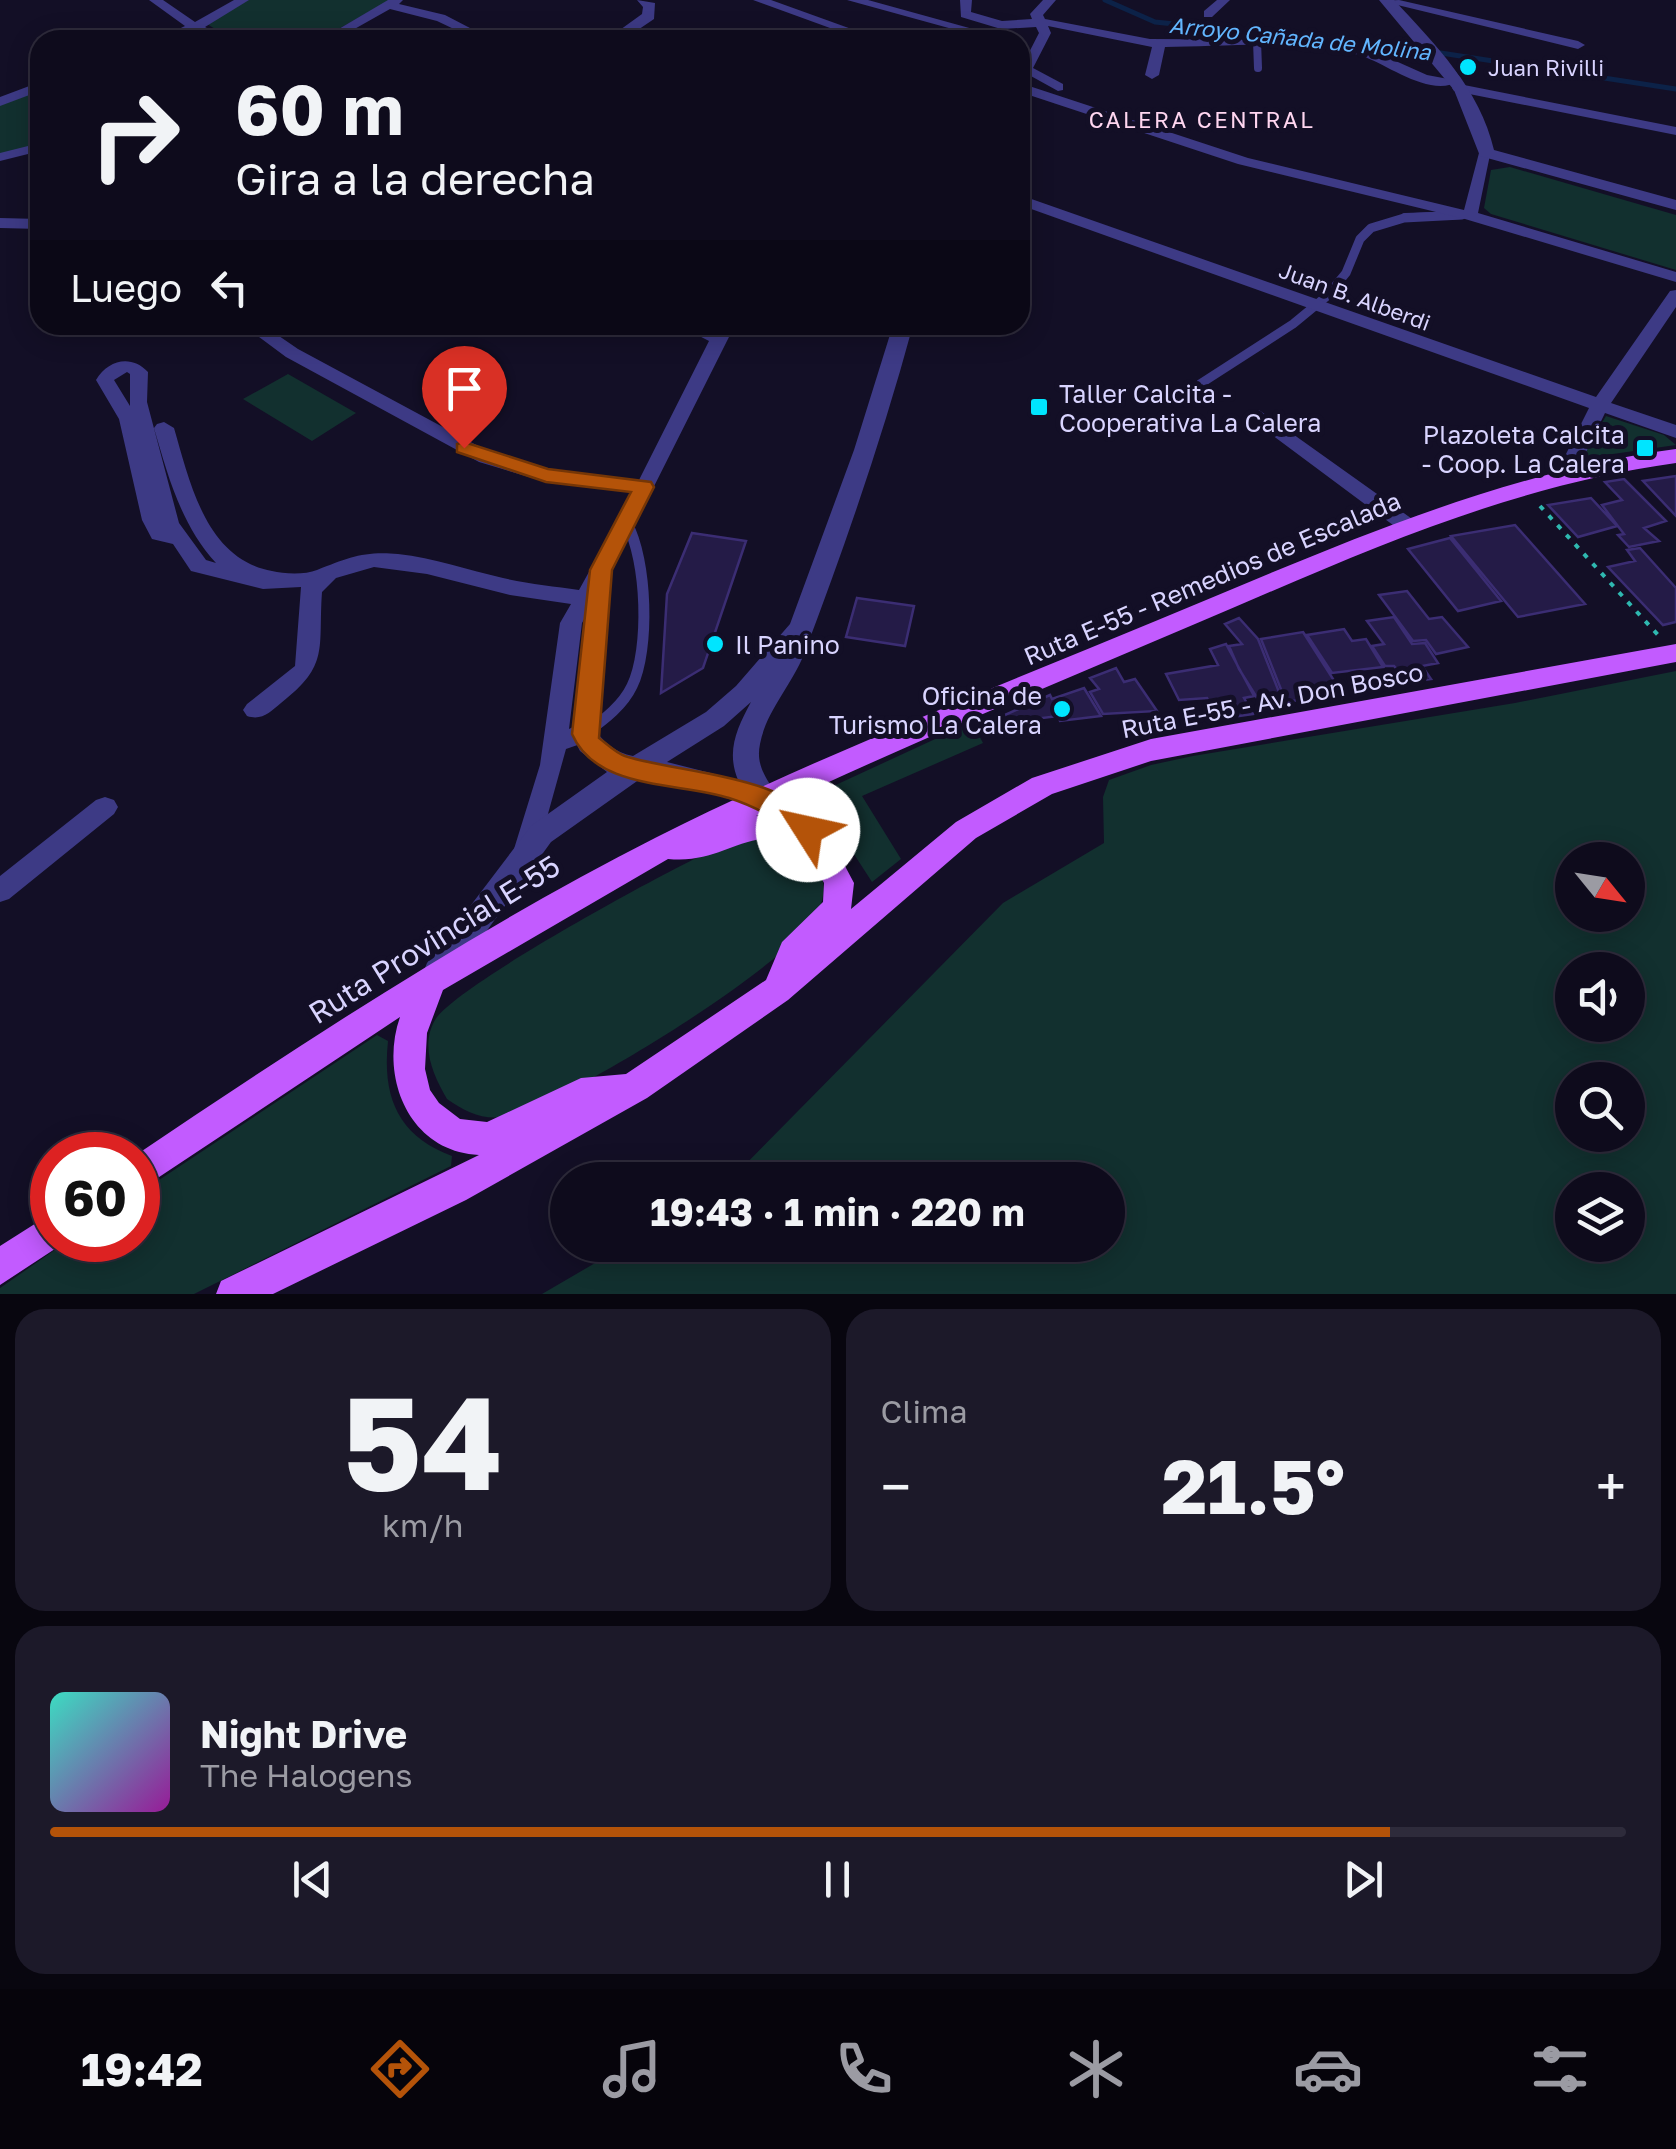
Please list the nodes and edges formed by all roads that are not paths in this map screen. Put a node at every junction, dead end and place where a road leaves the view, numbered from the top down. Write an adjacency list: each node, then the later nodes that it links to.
1 (155, 0): 14 (street)
2 (242, 0): 14 (street)
3 (644, 0): 19 (street)
4 (760, 0): 20 (street)
5 (853, 0): 21 (street)
6 (966, 0): 13 (street)
7 (1050, 0): 12 (street)
8 (1224, 0): 11 (street)
9 (1386, 0): 25 (street); 30 (street)
10 (393, 3): 17 (street); 18 (street)
11 (1208, 14)
12 (1040, 23): 13 (street); 24 (street); 26 (street)
13 (1001, 25): 22 (street)
14 (197, 26): 15 (street); 16 (street)
15 (187, 30)
16 (204, 30)
17 (344, 30)
18 (466, 30)
19 (627, 30)
20 (847, 30)
21 (963, 30)
22 (993, 30)
23 (1257, 41): 24 (street); 27 (lane); 30 (street)
24 (1159, 43): 29 (street)
25 (1578, 46)
26 (1030, 61)
27 (1258, 68)
28 (1030, 70): 34 (street)
29 (1152, 75)
30 (1456, 84): 35 (street); 37 (street)
31 (26, 88): 33 (street)
32 (1030, 90): 34 (street)
33 (0, 102)
34 (1089, 110): 41 (street)
35 (1676, 131)
36 (30, 150): 38 (street)
37 (1486, 153): 40 (street); 41 (street)
38 (0, 157)
39 (1030, 204): 46 (street, Juan B. Alberdi)
40 (1676, 204)
41 (1468, 215): 44 (street); 46 (lane)
42 (0, 224): 43 (street)
43 (30, 224)
44 (1676, 276)
45 (1676, 295): 51 (street)
46 (1315, 304): 50 (lane); 51 (street, Juan B. Alberdi)
47 (266, 335): 57 (street)
48 (720, 335): 57 (street)
49 (900, 335): 65 (street)
50 (1200, 384)
51 (1600, 404): 54 (street, Juan B. Alberdi); 56 (street)
52 (1259, 416): 59 (street)
53 (164, 428): 63 (street)
54 (1676, 432)
55 (1676, 456): 56 (main road, Ruta E-55 - Remedios de Escalada)
56 (1566, 474): 59 (main road, Ruta E-55 - Remedios de Escalada)
57 (644, 487): 58 (street)
58 (627, 524): 61 (street); 68 (lane)
59 (1408, 526): 71 (main road, Ruta E-55 - Remedios de Escalada)
60 (180, 539): 60 (street); 63 (street)
61 (601, 570): 64 (street); 68 (street)
62 (319, 578): 63 (street); 64 (street); 67 (street)
63 (263, 581)
64 (583, 598): 69 (street)
65 (799, 630): 70 (street); 71 (street)
66 (1675, 654): 78 (main road, Ruta E-55 - Av. Don Bosco)
67 (255, 710)
68 (584, 734): 69 (street); 70 (street)
69 (554, 745): 75 (street)
70 (635, 768): 71 (street); 75 (street)
71 (774, 796): 73 (main road); 74 (main road, Ruta Provincial E-55)
72 (105, 807): 76 (street)
73 (819, 845): 74 (main road); 78 (main road)
74 (663, 848): 77 (main road, Ruta Provincial E-55)
75 (526, 854): 77 (street)
76 (0, 891)
77 (431, 982): 79 (main road); 80 (main road, Ruta Provincial E-55)
78 (777, 990): 79 (main road)
79 (635, 1088): 83 (main road)
80 (160, 1160)
81 (30, 1246): 82 (main road)
82 (0, 1266)
83 (234, 1294)

